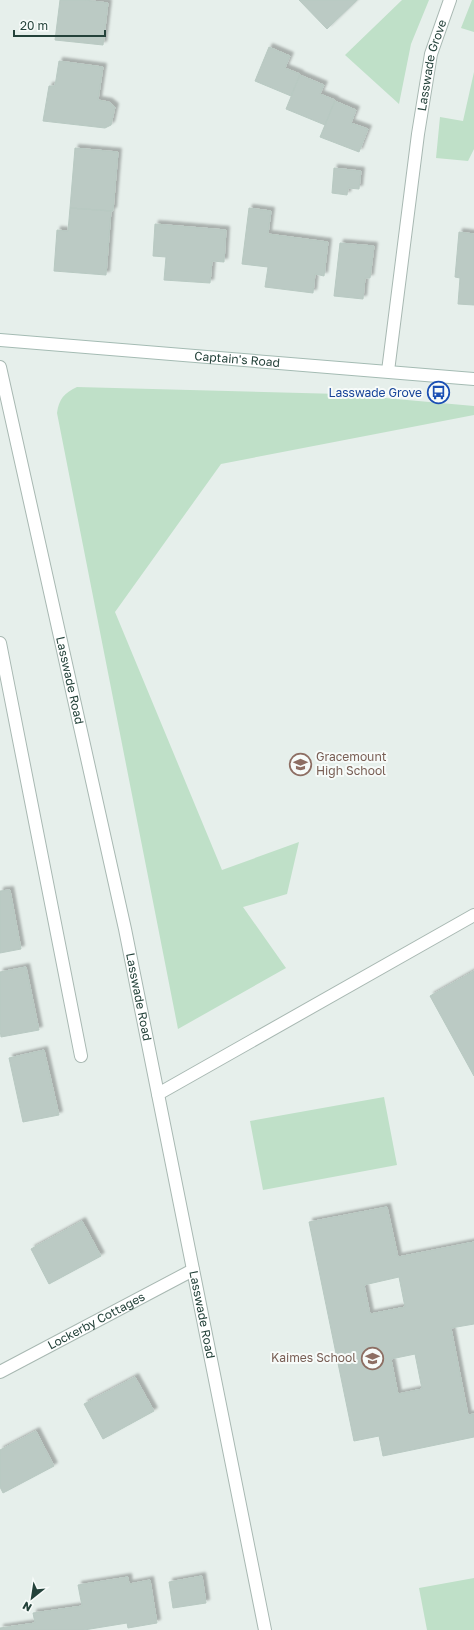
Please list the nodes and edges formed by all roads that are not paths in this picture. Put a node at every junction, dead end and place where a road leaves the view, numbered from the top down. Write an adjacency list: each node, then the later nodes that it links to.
1 (450, 0): 4 (street, Lasswade Grove)
2 (0, 340): 4 (street, Captain's Road)
3 (0, 367): 9 (street, Lasswade Road)
4 (388, 371): 5 (street, Captain's Road)
5 (474, 379)
6 (0, 643): 8 (street)
7 (474, 915): 9 (street)
8 (81, 1056)
9 (158, 1094): 10 (street, Lasswade Road)
10 (193, 1270): 11 (street, Lockerby Cottages); 12 (street, Lasswade Road)
11 (0, 1372)
12 (265, 1630)

